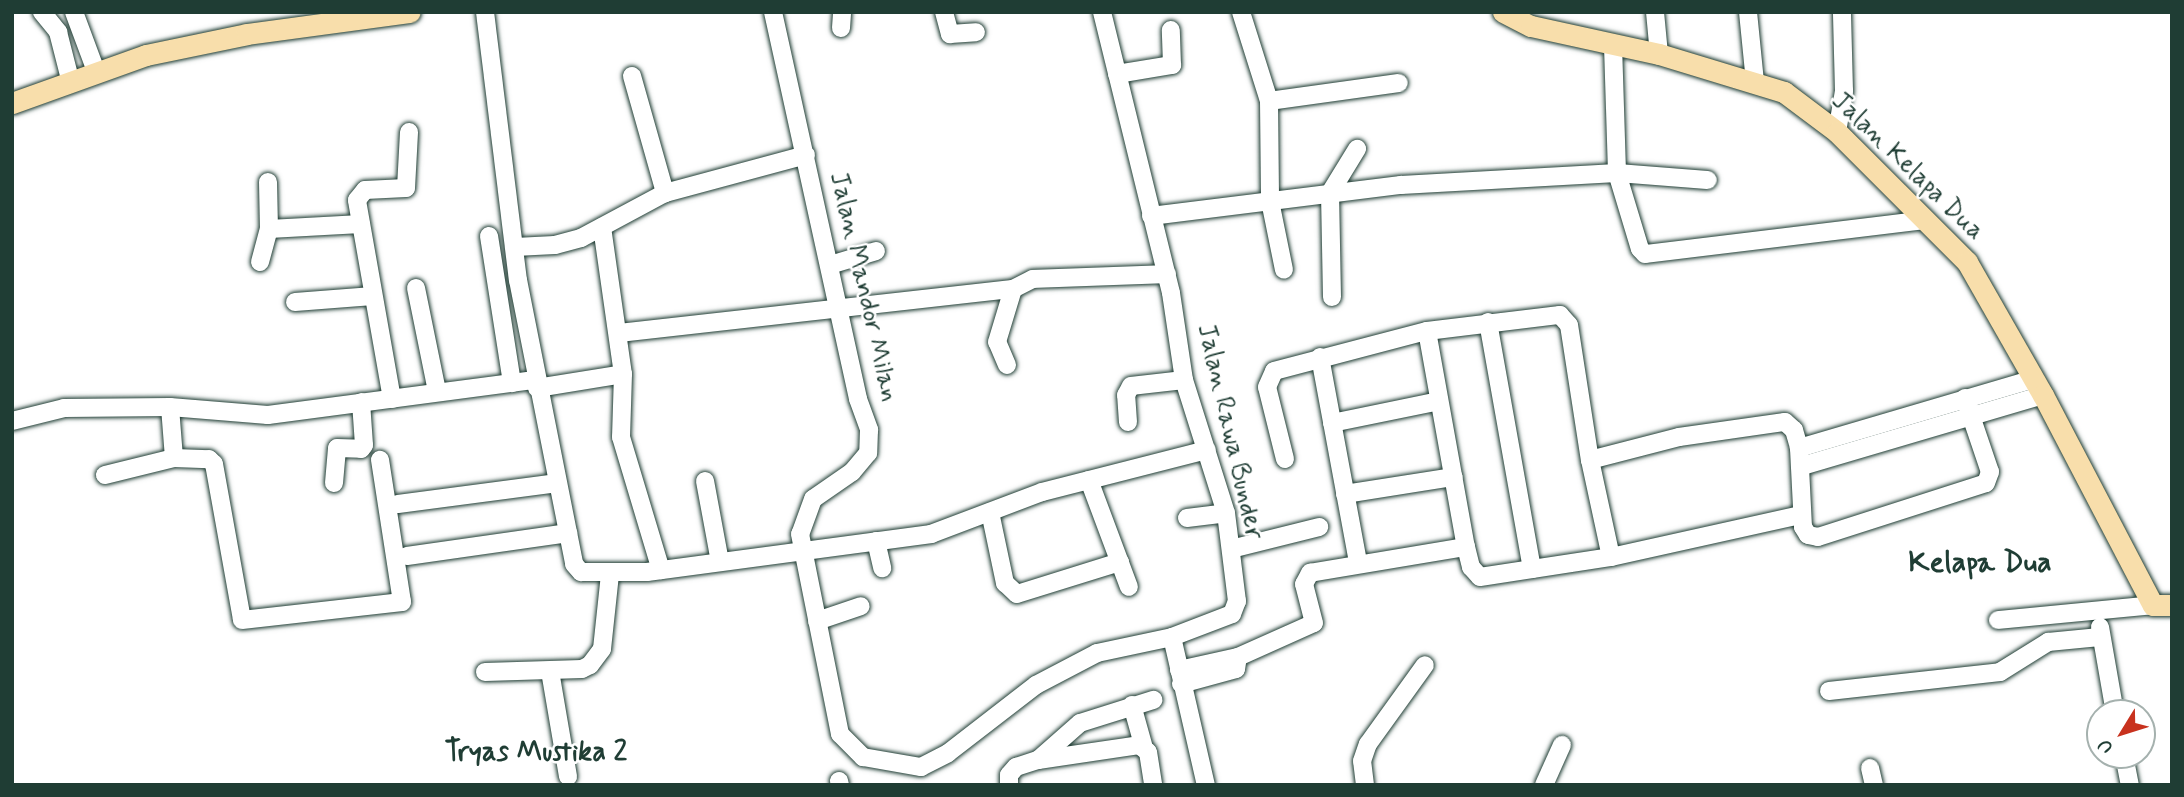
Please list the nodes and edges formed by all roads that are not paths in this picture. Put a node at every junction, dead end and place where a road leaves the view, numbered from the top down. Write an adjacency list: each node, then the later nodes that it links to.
1 (42, 12): 22 (street)
2 (74, 12): 18 (street)
3 (485, 12): 42 (street)
4 (773, 12): 29 (street, Jalan Mandor Milan)
5 (944, 12): 15 (street)
6 (1102, 12): 19 (street, Jalan Rawa Bunder)
7 (1241, 12): 24 (street)
8 (1503, 12): 13 (main road, Jalan Kelapa Dua)
9 (1655, 12): 17 (street)
10 (1748, 12): 21 (street)
11 (1842, 12): 27 (street)
12 (398, 13): 18 (main road)
13 (1530, 19): 16 (main road, Jalan Kelapa Dua)
14 (1171, 30): 19 (street)
15 (976, 32)
16 (1613, 45): 17 (main road, Jalan Kelapa Dua); 30 (street)
17 (1659, 54): 21 (main road, Jalan Kelapa Dua)
18 (96, 71): 22 (main road)
19 (1117, 74): 36 (street, Jalan Rawa Bunder)
20 (632, 76): 33 (street)
21 (1755, 82): 27 (main road, Jalan Kelapa Dua)
22 (71, 83): 25 (main road)
23 (1399, 83): 24 (street)
24 (1269, 101): 35 (street)
25 (12, 103)
26 (409, 132): 38 (street)
27 (1837, 132): 37 (main road, Jalan Kelapa Dua)
28 (1357, 149): 34 (street)
29 (806, 156): 33 (street); 45 (street, Jalan Mandor Milan)
30 (1617, 173): 31 (street); 34 (street); 37 (street)
31 (1708, 180)
32 (268, 183): 40 (street)
33 (665, 193): 39 (street)
34 (1330, 193): 35 (street); 51 (street)
35 (1270, 201): 36 (street); 46 (street)
36 (1151, 216): 47 (street, Jalan Rawa Bunder)
37 (1926, 220): 63 (main road, Jalan Kelapa Dua)
38 (361, 224): 40 (street); 50 (street)
39 (602, 227): 42 (street); 56 (street)
40 (269, 229): 44 (street)
41 (488, 236): 61 (street)
42 (515, 247): 62 (street)
43 (876, 251): 45 (street)
44 (260, 262)
45 (830, 265): 53 (street, Jalan Mandor Milan)
46 (1284, 270)
47 (1167, 274): 49 (street); 60 (street, Jalan Rawa Bunder)
48 (416, 288): 64 (street)
49 (1013, 289): 53 (street); 58 (street)
50 (373, 296): 52 (street); 65 (street)
51 (1332, 297)
52 (295, 302)
53 (839, 311): 56 (street); 96 (street, Jalan Mandor Milan)
54 (1488, 322): 55 (street); 78 (street); 104 (street)
55 (1427, 331): 57 (street); 66 (street)
56 (619, 333): 59 (street)
57 (1320, 357): 72 (street); 76 (street)
58 (1007, 365)
59 (623, 374): 62 (street); 105 (street)
60 (1184, 380): 71 (street); 74 (street, Jalan Rawa Bunder)
61 (512, 383): 62 (street); 64 (street)
62 (536, 384): 85 (street)
63 (2039, 387): 69 (street); 108 (main road, Jalan Kelapa Dua)
64 (437, 391): 65 (street)
65 (392, 399): 67 (street)
66 (1439, 401): 72 (street); 81 (street)
67 (361, 402): 68 (street); 84 (street)
68 (170, 407): 70 (street); 75 (street)
69 (1967, 407): 73 (street); 79 (street); 90 (street)
70 (12, 421)
71 (1128, 422)
72 (1332, 423): 86 (street)
73 (1799, 448): 78 (street); 79 (street)
74 (1207, 450): 82 (street); 89 (street, Jalan Rawa Bunder)
75 (174, 458): 77 (street); 80 (street)
76 (1285, 459)
77 (380, 460)
78 (1590, 460): 99 (street)
79 (1802, 466): 90 (street)
80 (106, 475)
81 (1454, 477): 86 (street); 95 (street)
82 (1089, 480): 88 (street); 101 (street)
83 (705, 481): 100 (street)
84 (334, 483)
85 (558, 483): 87 (street); 93 (street)
86 (1345, 494): 102 (street)
87 (398, 504)
88 (990, 512): 94 (street); 101 (street)
89 (1226, 513): 91 (street); 97 (street, Jalan Rawa Bunder)
90 (1800, 514): 99 (street)
91 (1187, 518)
92 (1319, 527): 97 (street)
93 (568, 533): 98 (street); 106 (street)
94 (876, 541): 96 (street); 103 (street)
95 (1466, 547): 102 (street); 104 (street)
96 (800, 548): 100 (street); 112 (street)
97 (1231, 549): 113 (street, Jalan Rawa Bunder)
98 (407, 556)
99 (1611, 557): 104 (street)
100 (720, 562): 105 (street)
101 (1120, 562): 107 (street)
102 (1358, 563): 118 (street)
103 (882, 568)
104 (1532, 569)
105 (661, 570): 106 (street)
106 (610, 574): 116 (street)
107 (1129, 587)
108 (2162, 605): 110 (street)
109 (861, 606): 112 (street)
110 (2098, 613): 111 (street); 114 (street)
111 (1998, 620)
112 (817, 621): 113 (street)
113 (1172, 637): 118 (street)
114 (2101, 637): 119 (street); 120 (street)
115 (1425, 665): 130 (street)
116 (550, 671): 117 (street); 126 (street)
117 (485, 672)
118 (1180, 677): 129 (street)
119 (1829, 691)
120 (2112, 699)
121 (1153, 700): 122 (street)
122 (1132, 705): 124 (street); 125 (street)
123 (1562, 745): 131 (street)
124 (1144, 748): 125 (street); 128 (street)
125 (1038, 760): 127 (street)
126 (568, 776)
127 (1009, 785)
128 (1153, 785)
129 (1206, 785)
130 (1365, 785)
131 (1544, 785)

